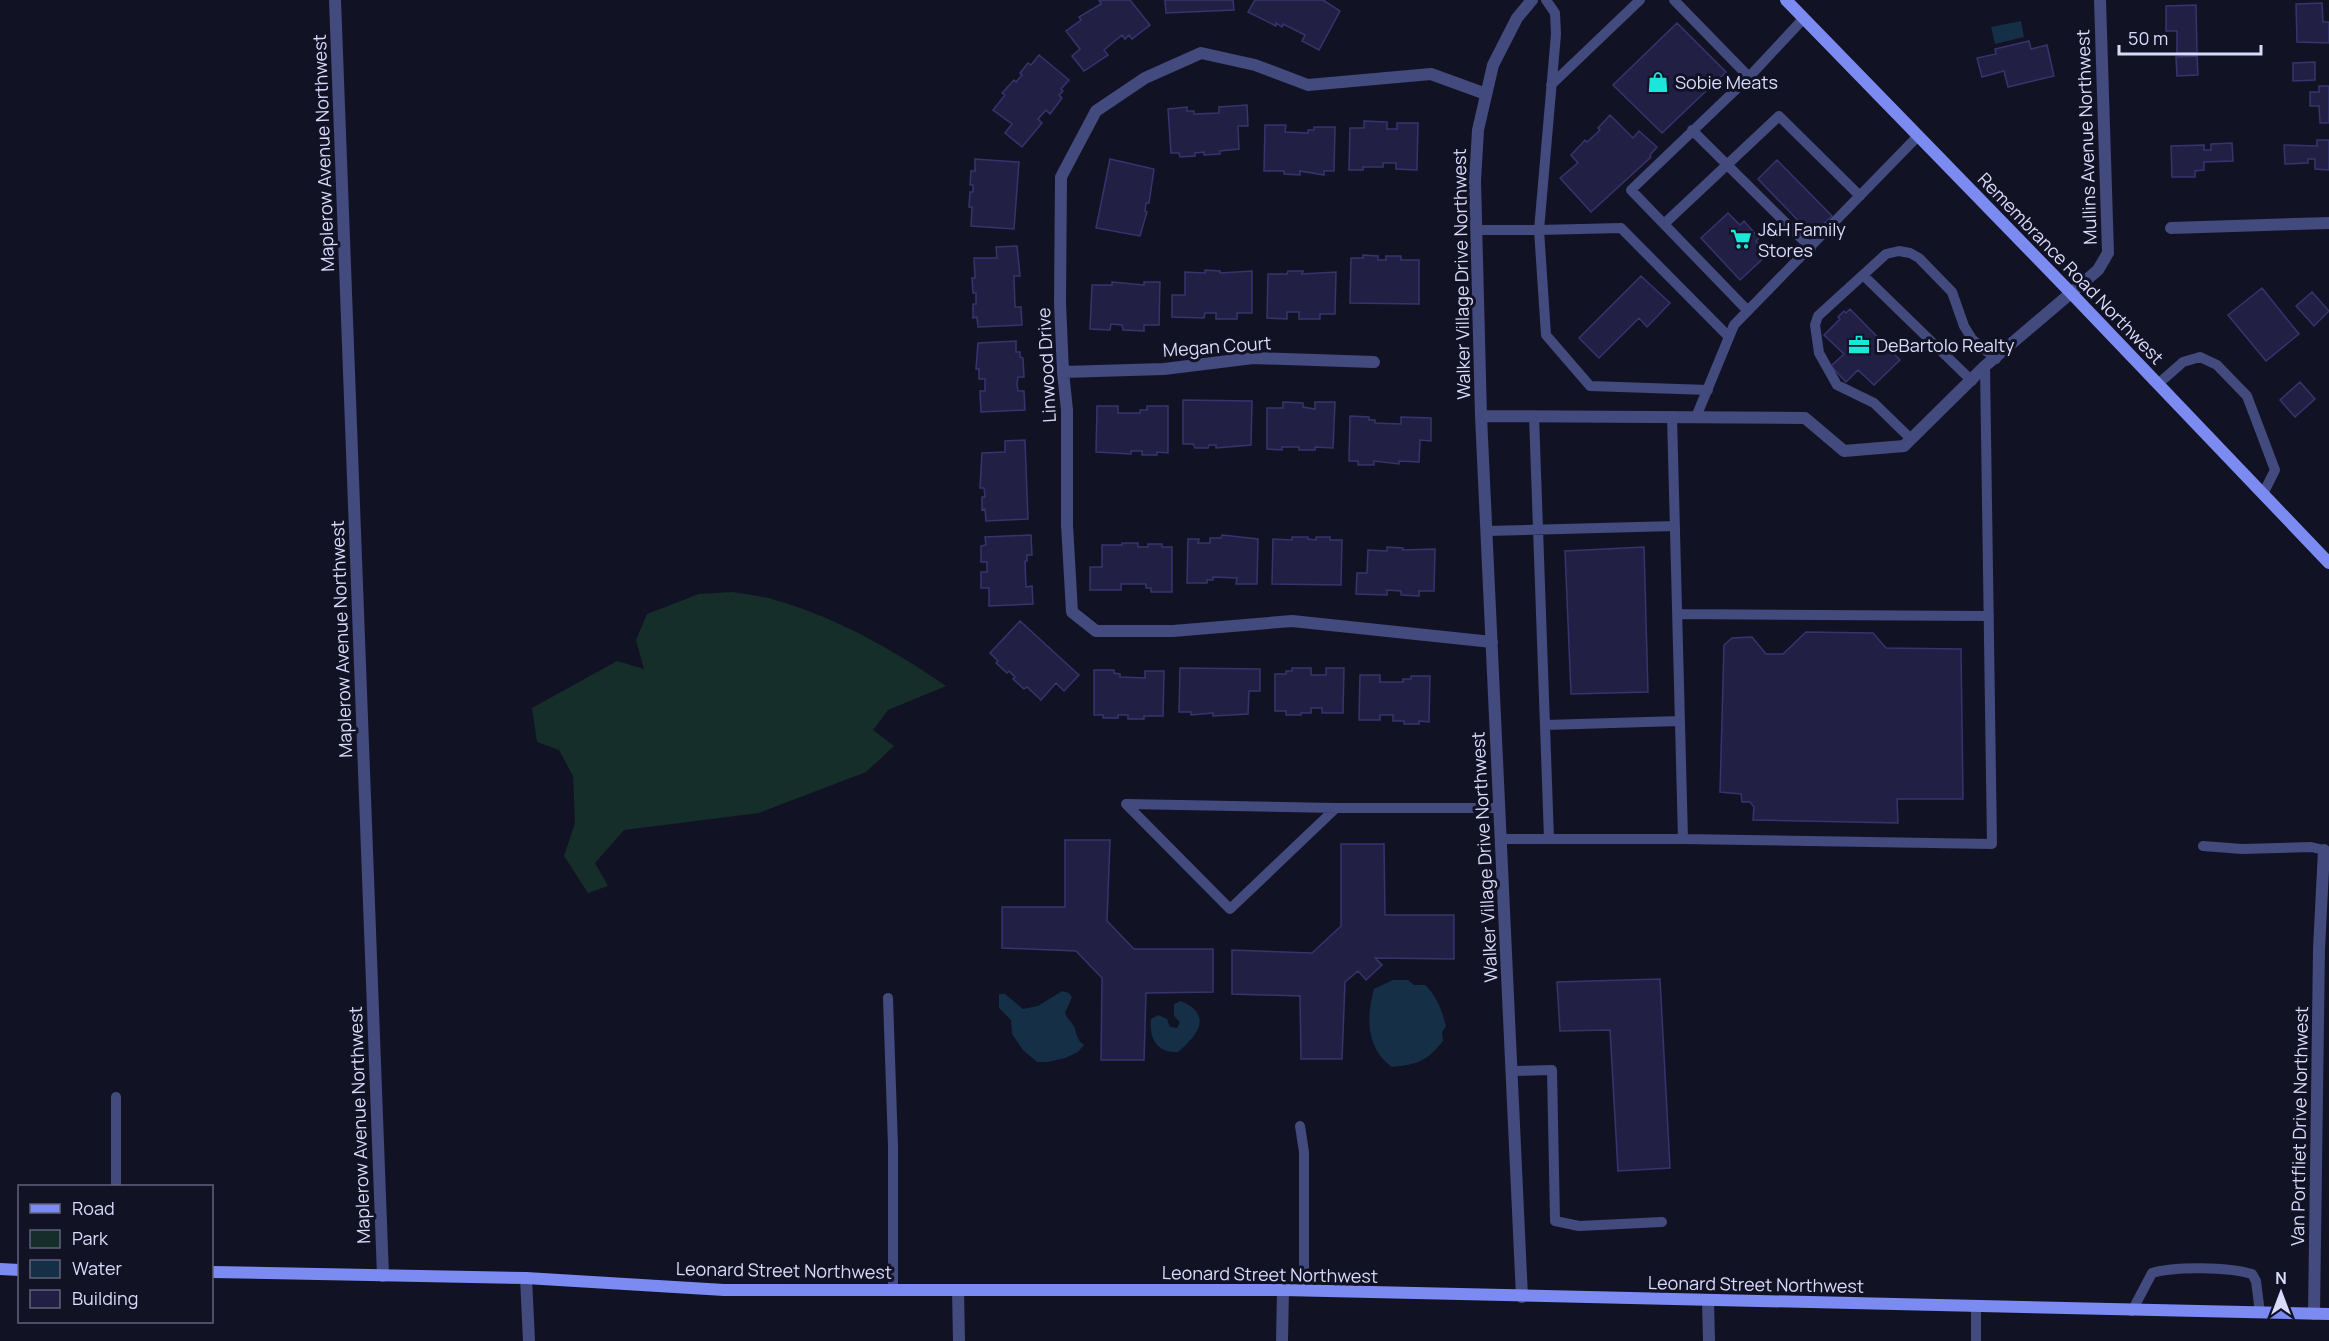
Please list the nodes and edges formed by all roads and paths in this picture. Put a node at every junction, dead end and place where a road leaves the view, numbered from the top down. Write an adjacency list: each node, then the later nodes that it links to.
1 (335, 0): 64 (street, Maplerow Avenue Northwest)
2 (1532, 0): 11 (street, Walker Village Drive Northwest)
3 (1546, 0): 10 (lane)
4 (1640, 0): 10 (lane)
5 (1674, 0): 9 (lane)
6 (1786, 0): 8 (main road, Remembrance Road Northwest)
7 (2100, 0): 23 (street, Mullins Avenue Northwest)
8 (1804, 18): 9 (lane); 13 (main road, Remembrance Road Northwest)
9 (1749, 77): 12 (lane)
10 (1551, 85): 20 (lane)
11 (1486, 94): 19 (street, Walker Village Drive Northwest); 28 (street, Linwood Drive)
12 (1692, 130): 14 (lane); 17 (lane)
13 (1918, 136): 15 (lane); 23 (main road, Remembrance Road Northwest)
14 (1728, 165): 15 (lane); 17 (lane); 21 (lane)
15 (1860, 196): 21 (lane)
16 (2329, 223): 18 (street)
17 (1664, 224): 24 (lane)
18 (2171, 228)
19 (1476, 231): 20 (lane); 32 (street, Walker Village Drive Northwest)
20 (1539, 231): 25 (lane); 31 (lane)
21 (1811, 248): 24 (lane)
22 (1863, 275): 27 (lane); 29 (lane); 36 (lane)
23 (2072, 294): 27 (street, Walker Village Drive Northwest); 30 (main road, Remembrance Road Northwest)
24 (1748, 311): 25 (lane)
25 (1729, 337): 31 (lane)
26 (1374, 362): 28 (street, Megan Court)
27 (1990, 363): 29 (street, Walker Village Drive Northwest); 43 (lane)
28 (1063, 372): 44 (street, Linwood Drive)
29 (1972, 381): 36 (street, Walker Village Drive Northwest)
30 (2158, 384): 37 (main road, Remembrance Road Northwest); 37 (lane)
31 (1708, 390): 35 (lane)
32 (1481, 416): 33 (street, Walker Village Drive Northwest); 40 (street, Walker Village Drive Northwest)
33 (1534, 416): 34 (street, Walker Village Drive Northwest); 39 (lane)
34 (1672, 416): 35 (street, Walker Village Drive Northwest); 38 (lane)
35 (1696, 417): 36 (street, Walker Village Drive Northwest)
36 (1911, 439)
37 (2263, 494): 41 (main road, Remembrance Road Northwest)
38 (1675, 526): 39 (lane); 42 (lane)
39 (1539, 529): 40 (lane); 46 (lane)
40 (1487, 531): 44 (street, Walker Village Drive Northwest)
41 (2329, 563)
42 (1677, 614): 43 (lane); 45 (lane)
43 (1989, 616): 51 (lane)
44 (1492, 642): 48 (street, Walker Village Drive Northwest)
45 (1680, 722): 46 (lane); 51 (lane)
46 (1545, 725): 50 (lane)
47 (1336, 808): 47 (lane); 48 (lane)
48 (1500, 808): 49 (street, Walker Village Drive Northwest)
49 (1501, 838): 50 (lane); 56 (street, Walker Village Drive Northwest)
50 (1549, 838): 51 (lane)
51 (1683, 839)
52 (2203, 846): 53 (lane)
53 (2324, 850): 54 (street, Van Portfliet Drive Northwest)
54 (2324, 949): 75 (street, Van Portfliet Drive Northwest)
55 (888, 998): 66 (lane)
56 (1512, 1071): 60 (lane); 70 (street, Walker Village Drive Northwest)
57 (116, 1097): 59 (lane)
58 (1300, 1126): 69 (lane)
59 (116, 1185)
60 (1662, 1222)
61 (0, 1269): 62 (main road)
62 (18, 1270)
63 (213, 1272): 64 (main road, Leonard Street Northwest)
64 (383, 1276): 65 (main road, Leonard Street Northwest)
65 (526, 1278): 66 (main road, Leonard Street Northwest); 77 (street)
66 (893, 1290): 67 (main road, Leonard Street Northwest)
67 (958, 1290): 68 (main road, Leonard Street Northwest); 78 (street)
68 (1283, 1290): 69 (main road, Leonard Street Northwest); 79 (street)
69 (1304, 1291): 70 (main road, Leonard Street Northwest)
70 (1522, 1297): 71 (main road, Leonard Street Northwest)
71 (1708, 1301): 72 (main road, Leonard Street Northwest); 80 (street)
72 (1976, 1306): 73 (main road, Leonard Street Northwest); 81 (lane)
73 (2132, 1311): 74 (main road, Leonard Street Northwest); 74 (lane)
74 (2260, 1313): 75 (main road, Leonard Street Northwest)
75 (2314, 1314): 76 (main road, Leonard Street Northwest)
76 (2329, 1314)
77 (529, 1341)
78 (959, 1341)
79 (1282, 1341)
80 (1709, 1341)
81 (1976, 1341)

